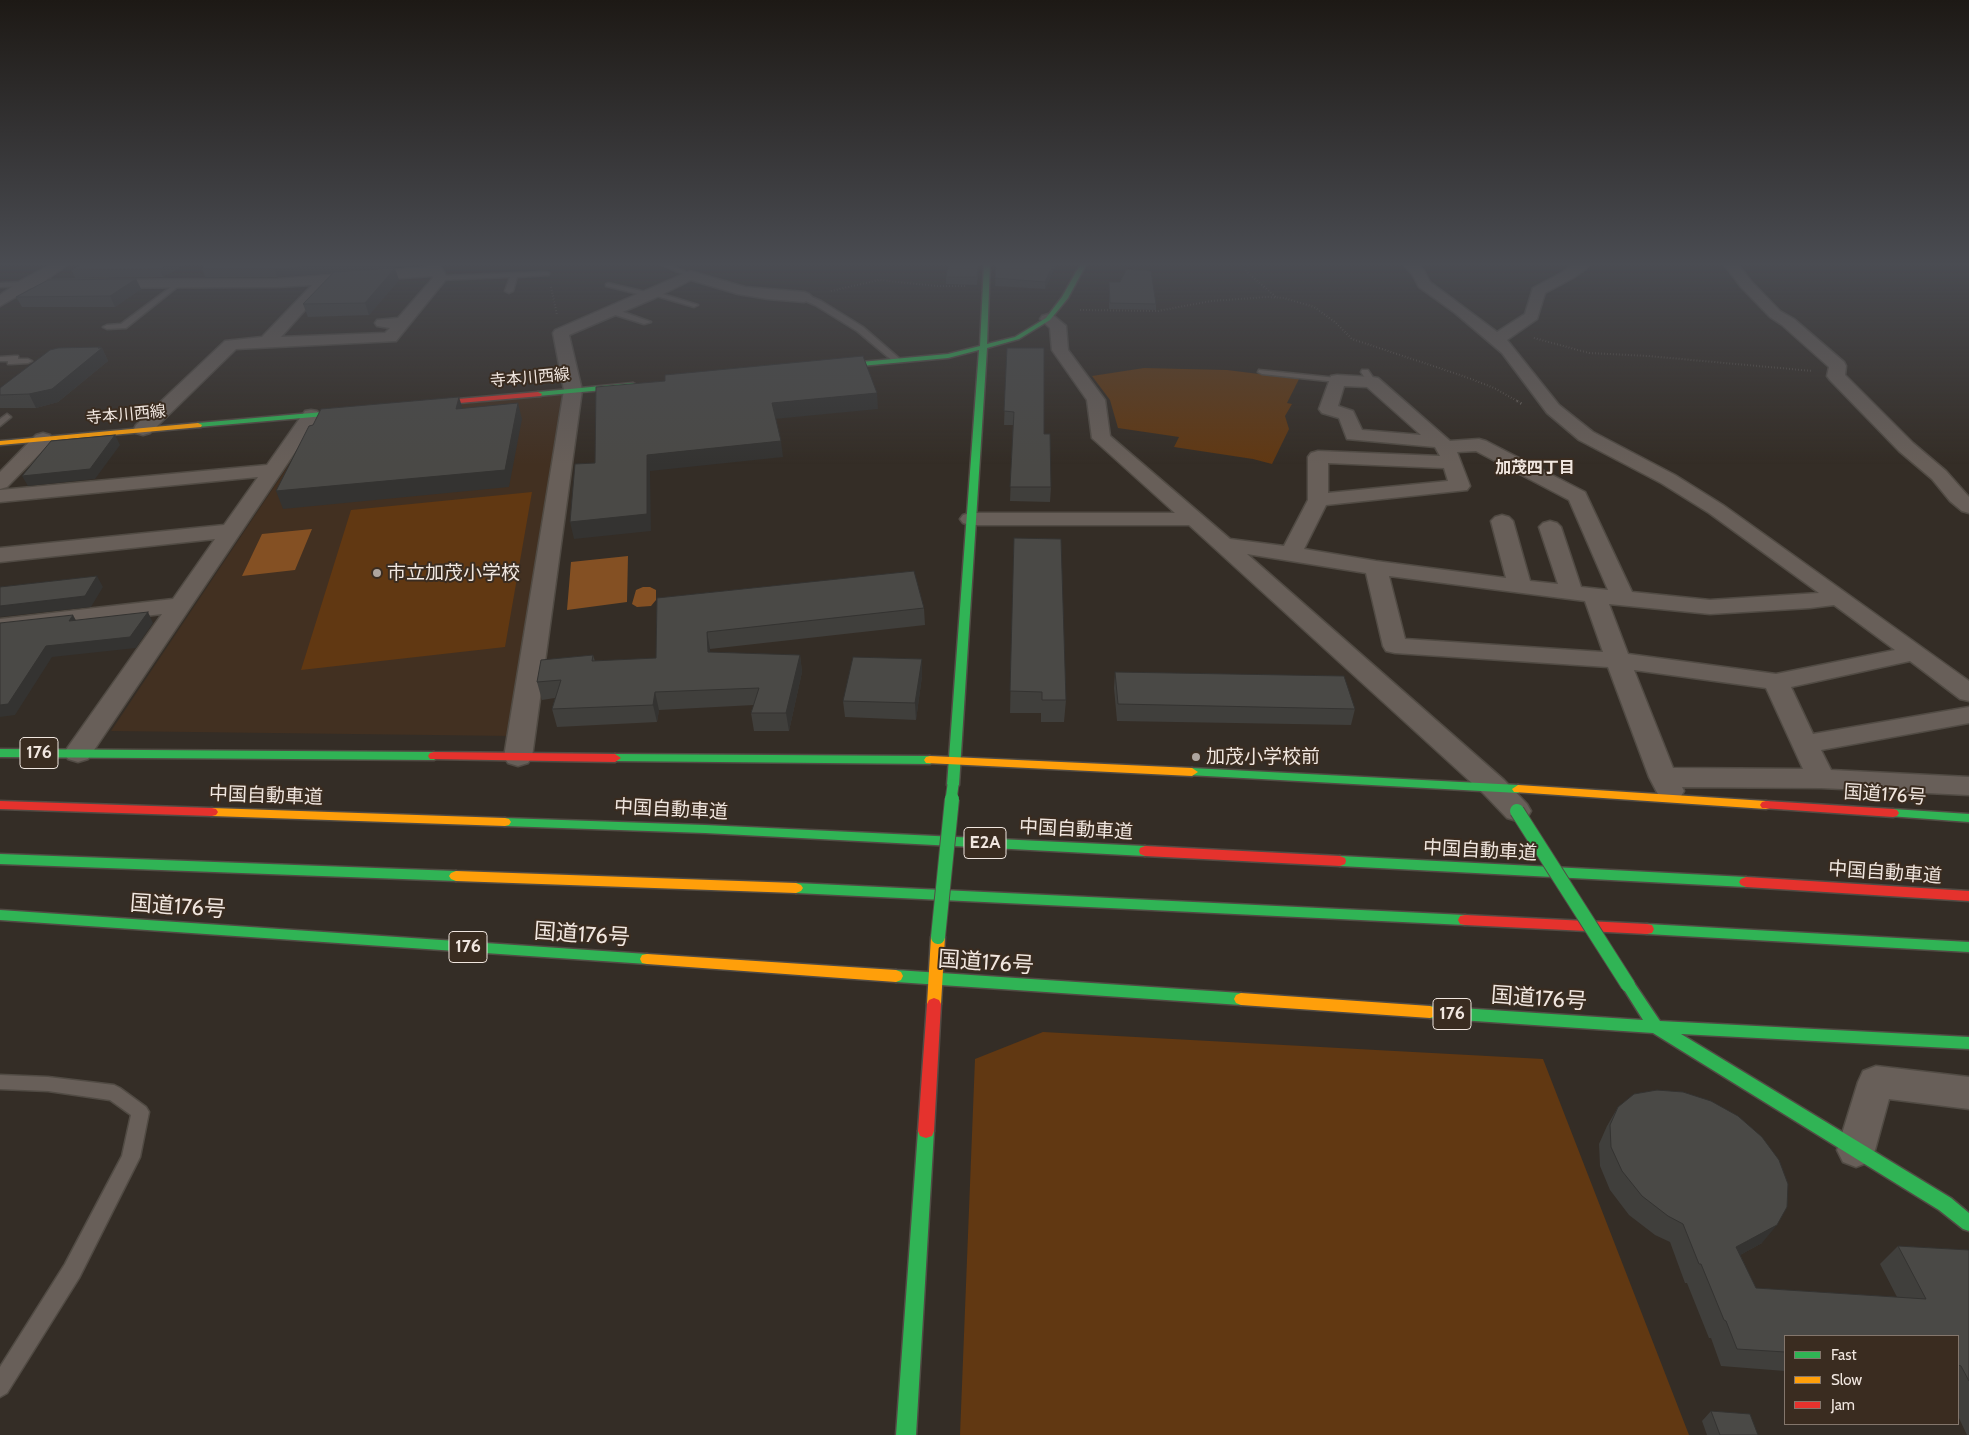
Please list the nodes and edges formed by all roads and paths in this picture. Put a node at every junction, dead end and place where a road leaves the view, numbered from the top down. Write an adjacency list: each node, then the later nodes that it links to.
1 (279, 330): 15 (street)
2 (396, 330): 15 (street)
3 (560, 330): 13 (path)
4 (568, 330): 13 (street)
5 (861, 330): 18 (lane)
6 (984, 330): 16 (main road)
7 (1029, 330): 16 (main road)
8 (1058, 330): 40 (street)
9 (1343, 330): 27 (path)
10 (1488, 330): 14 (street)
11 (1511, 330): 14 (street)
12 (1797, 330): 22 (street)
13 (561, 333): 25 (street)
14 (1499, 338): 22 (path); 50 (street)
15 (268, 342): 30 (street)
16 (983, 348): 18 (main road); 39 (main road)
17 (0, 359): 19 (lane)
18 (897, 360): 20 (main road)
19 (28, 361)
20 (818, 368)
21 (1262, 372): 23 (lane)
22 (1837, 374): 38 (street)
23 (1337, 380): 33 (street); 33 (street)
24 (641, 384): 25 (main road, 寺本川西線)
25 (572, 390): 26 (main road, 寺本川西線); 62 (street)
26 (408, 406)
27 (1525, 406)
28 (370, 410): 29 (main road, 寺本川西線)
29 (312, 415): 30 (main road, 寺本川西線); 34 (street)
30 (143, 429): 31 (main road, 寺本川西線)
31 (43, 439): 32 (main road, 寺本川西線); 35 (street)
32 (0, 443)
33 (1446, 450): 37 (street); 37 (street); 51 (street)
34 (273, 470): 36 (street); 43 (street)
35 (0, 483)
36 (0, 496)
37 (1318, 500): 45 (street)
38 (1969, 507)
39 (970, 519): 40 (street); 63 (main road)
40 (1194, 519): 44 (street)
41 (1502, 521): 48 (street)
42 (1550, 527): 49 (street)
43 (230, 530): 46 (street); 52 (street)
44 (1224, 545): 45 (street); 66 (street)
45 (1291, 553): 47 (street)
46 (0, 555)
47 (1376, 568): 48 (street); 55 (street)
48 (1520, 587): 49 (street)
49 (1584, 595): 51 (street); 55 (street)
50 (1839, 597): 51 (street); 54 (street)
51 (1624, 598)
52 (179, 605): 53 (street); 61 (street)
53 (0, 626)
54 (1915, 653): 56 (street); 57 (street)
55 (1618, 660): 56 (street); 67 (street)
56 (1776, 682): 59 (street)
57 (1969, 694)
58 (1969, 715): 59 (street)
59 (1805, 744): 64 (street)
60 (0, 753): 61 (main road, 国道176号 / 176)
61 (78, 753): 62 (main road, 国道176号 / 176)
62 (518, 757): 63 (main road, 国道176号 / 176)
63 (954, 760): 66 (main road, 国道176号 / 176); 75 (main road, bridge)
64 (1821, 779): 65 (street); 67 (street)
65 (1969, 786)
66 (1494, 787): 67 (main road, 国道176号 / 176); 69 (street)
67 (1669, 788): 70 (main road, 国道176号 / 176)
68 (0, 805): 72 (main road, 中国自動車道 / E2A)
69 (1517, 811): 76 (main road, bridge)
70 (1969, 818)
71 (0, 858): 74 (main road)
72 (1969, 896)
73 (0, 915): 75 (main road, 国道176号 / 176)
74 (1969, 947)
75 (936, 980): 76 (main road, 国道176号 / 176); 83 (main road)
76 (1656, 1027): 77 (main road, 国道176号 / 176); 80 (main road)
77 (1969, 1043)
78 (0, 1082): 82 (lane)
79 (1969, 1093): 80 (street)
80 (1856, 1150): 81 (main road)
81 (1969, 1223)
82 (0, 1386)
83 (906, 1435)

